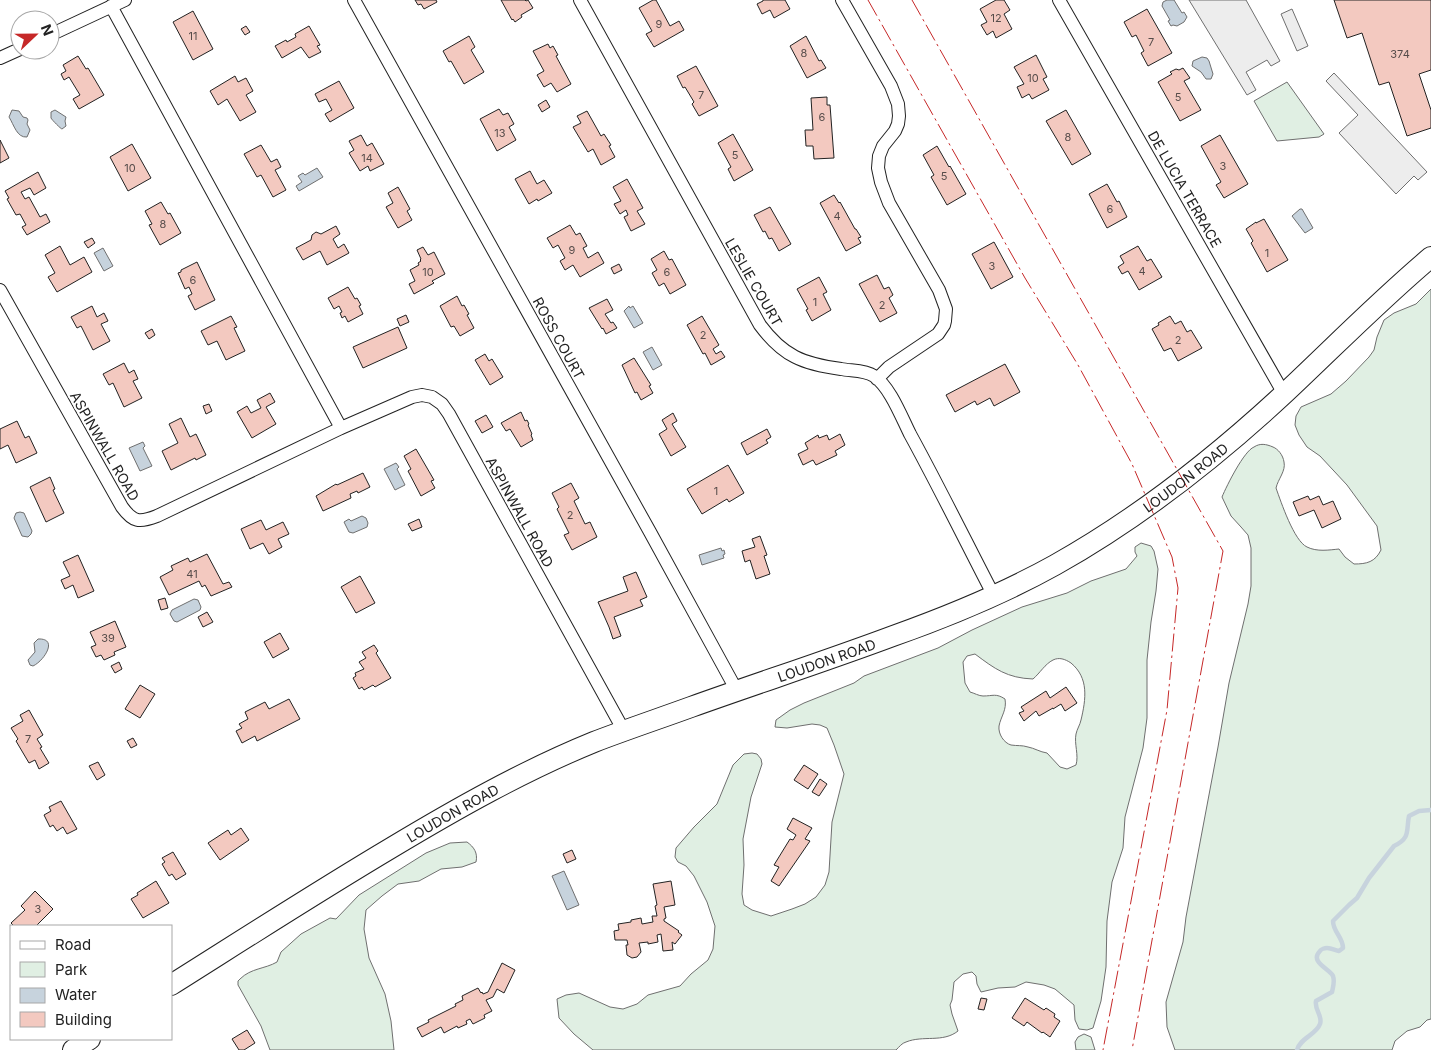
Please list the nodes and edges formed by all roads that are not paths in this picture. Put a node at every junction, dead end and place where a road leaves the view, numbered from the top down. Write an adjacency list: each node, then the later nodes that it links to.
1 (125, 0): 6 (street)
2 (354, 0): 14 (street, ROSS COURT)
3 (580, 0): 10 (street, LESLIE COURT)
4 (842, 0): 10 (street)
5 (1059, 0): 11 (street, DE LUCIA TERRACE)
6 (112, 6): 7 (street); 12 (street)
7 (60, 30)
8 (1431, 257): 11 (main road, LOUDON ROAD)
9 (0, 290): 12 (street, ASPINWALL ROAD)
10 (877, 379): 13 (street)
11 (1284, 394): 13 (main road, LOUDON ROAD)
12 (341, 428): 15 (street, ASPINWALL ROAD)
13 (994, 596): 14 (main road, LOUDON ROAD)
14 (736, 691): 15 (main road, LOUDON ROAD)
15 (624, 731): 16 (main road, LOUDON ROAD)
16 (172, 984)
17 (88, 1040): 18 (main road)
18 (73, 1050)

